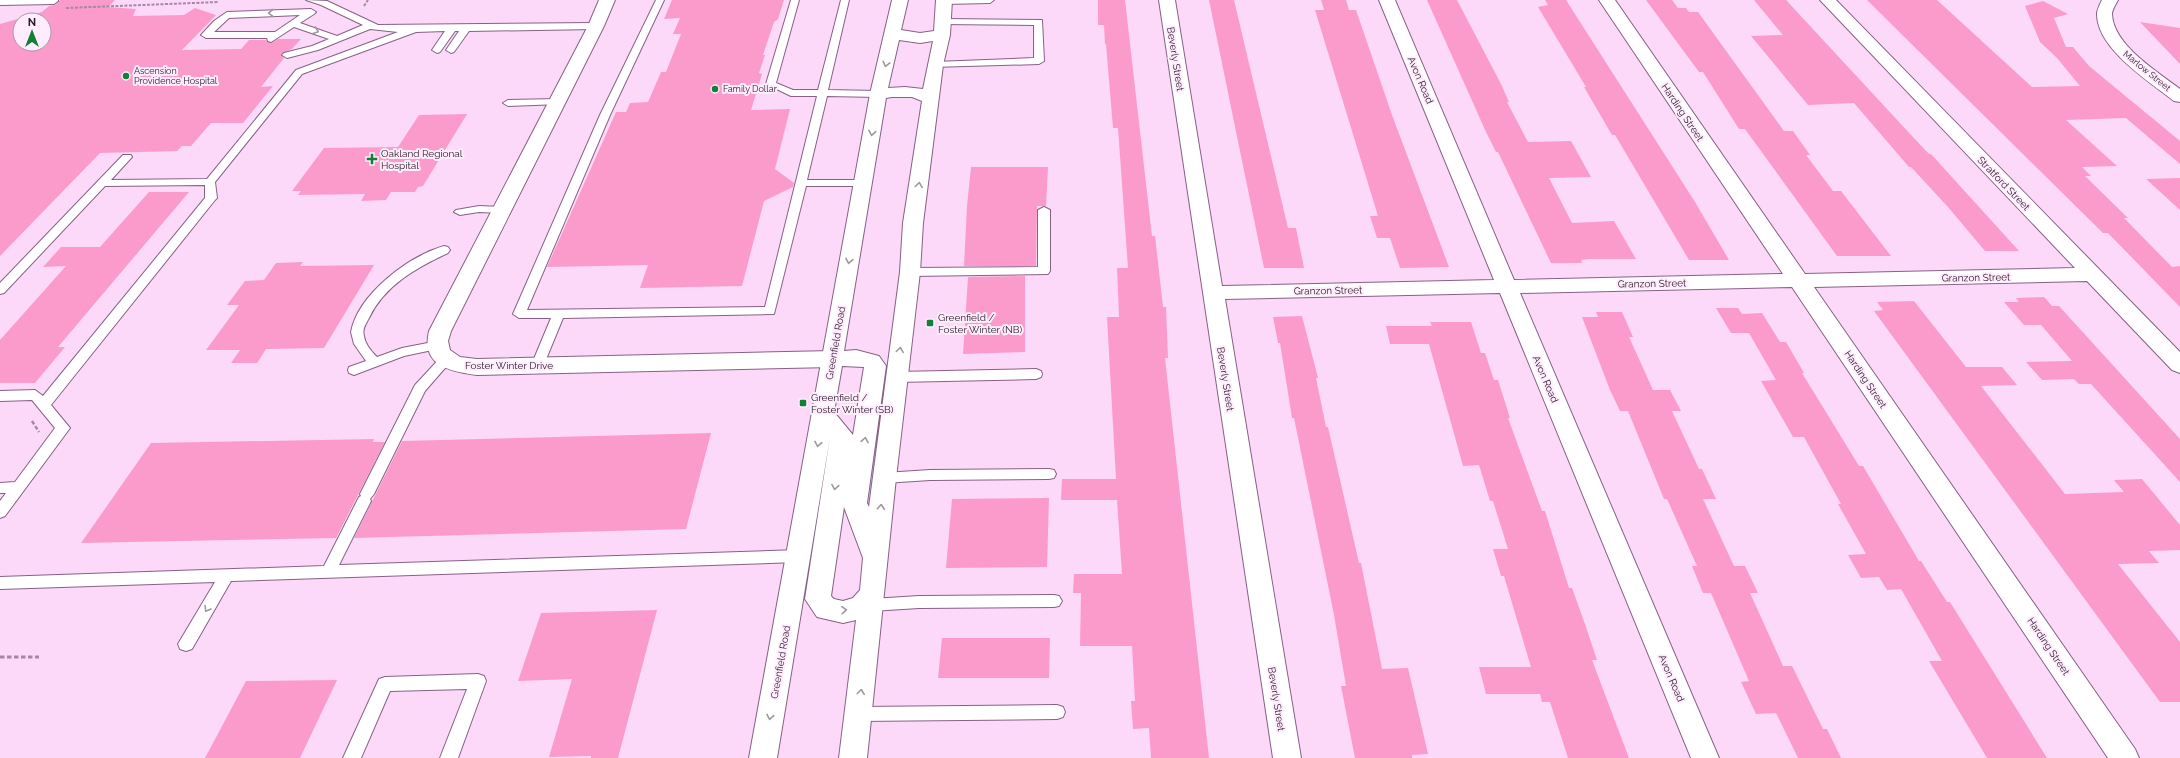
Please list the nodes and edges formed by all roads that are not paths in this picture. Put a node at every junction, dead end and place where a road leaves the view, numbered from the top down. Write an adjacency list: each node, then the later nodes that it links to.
1 (310, 0): 15 (lane)
2 (333, 0): 15 (lane)
3 (607, 0): 21 (street)
4 (660, 0): 53 (lane)
5 (795, 0): 32 (lane)
6 (845, 0): 32 (lane)
7 (900, 0): 26 (street, Greenfield Road)
8 (944, 0): 9 (lane); 24 (street)
9 (990, 0)
10 (1167, 0): 52 (street, Beverly Street)
11 (1387, 0): 51 (street, Avon Road)
12 (1606, 0): 49 (street, Harding Street)
13 (1828, 0): 48 (street, Stratford Street)
14 (54, 1): 16 (lane)
15 (326, 1): 18 (lane); 20 (lane)
16 (0, 2)
17 (2104, 2): 34 (street, Marlow Street)
18 (310, 12): 19 (lane); 19 (lane, one-way to 19)
19 (293, 24): 27 (lane, one-way to 27)
20 (371, 25): 25 (lane); 27 (lane)
21 (596, 26): 23 (lane); 36 (street)
22 (452, 28): 23 (lane); 25 (lane); 28 (lane)
23 (466, 28): 29 (lane)
24 (942, 28): 26 (street); 31 (street); 31 (lane)
25 (414, 29): 39 (lane)
26 (893, 34): 33 (street, Greenfield Road, one-way to 33)
27 (338, 39): 30 (lane)
28 (437, 50)
29 (451, 50)
30 (287, 55)
31 (935, 65): 35 (street)
32 (822, 94): 33 (lane); 41 (lane)
33 (878, 94): 35 (street); 42 (street, Greenfield Road, one-way to 42)
34 (2180, 97)
35 (931, 99): 47 (street, one-way to 35)
36 (558, 102): 37 (lane); 43 (street)
37 (508, 103)
38 (127, 157): 40 (lane)
39 (210, 182): 40 (lane); 63 (lane)
40 (102, 183): 50 (lane)
41 (800, 183): 42 (lane); 53 (lane)
42 (863, 183): 55 (street, Greenfield Road, one-way to 55)
43 (502, 210): 45 (lane); 54 (street)
44 (1044, 210): 47 (lane)
45 (460, 212)
46 (444, 250): 56 (lane)
47 (910, 272): 61 (street, one-way to 47)
48 (2092, 274): 49 (street, Granzon Street); 57 (street, Stratford Street)
49 (1799, 280): 51 (street, Granzon Street); 86 (street, Harding Street)
50 (2, 286)
51 (1507, 286): 52 (street, Granzon Street); 85 (street, Avon Road)
52 (1212, 293): 84 (street, Beverly Street)
53 (559, 313): 58 (lane)
54 (442, 352): 56 (lane); 58 (street, Foster Winter Drive); 72 (lane)
55 (832, 359): 58 (street, Foster Winter Drive); 64 (street, Greenfield Road); 71 (street, Foster Winter Drive, one-way to 55)
56 (373, 361): 59 (lane)
57 (2180, 365)
58 (537, 366)
59 (354, 370)
60 (1036, 374): 61 (lane)
61 (896, 377): 66 (street)
62 (0, 396): 63 (lane)
63 (44, 405): 68 (lane)
64 (823, 414): 70 (street, Greenfield Road, one-way to 70); 75 (street, one-way to 75)
65 (1049, 474): 66 (lane)
66 (884, 478): 71 (street, one-way to 66)
67 (0, 488): 68 (lane)
68 (10, 494): 69 (lane)
69 (0, 512)
70 (798, 556): 72 (lane); 82 (street, Greenfield Road, one-way to 82)
71 (876, 559): 75 (street)
72 (328, 572): 73 (lane)
73 (227, 575): 74 (lane); 77 (lane, one-way to 77)
74 (0, 583)
75 (872, 599): 76 (lane); 79 (street, one-way to 75)
76 (1054, 601)
77 (186, 644)
78 (1057, 712): 79 (lane)
79 (858, 714): 83 (street)
80 (352, 758): 81 (lane)
81 (449, 758)
82 (763, 758)
83 (853, 758)
84 (1287, 758)
85 (1705, 758)
86 (2125, 758)

